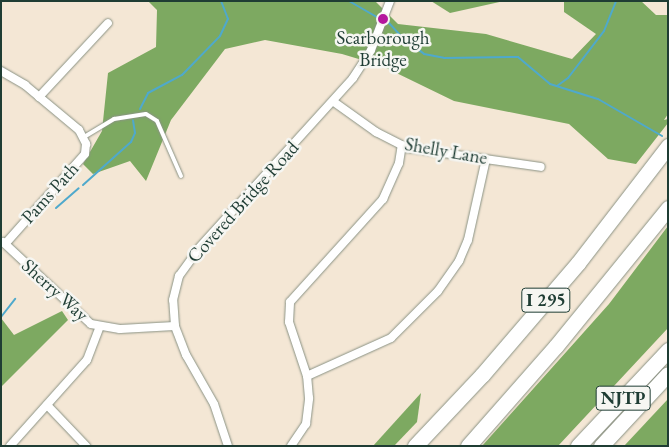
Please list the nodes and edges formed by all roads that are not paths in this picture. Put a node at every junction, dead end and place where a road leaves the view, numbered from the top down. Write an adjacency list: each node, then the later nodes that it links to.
1 (390, 1): 5 (street, Covered Bridge Road)
2 (108, 23): 4 (street)
3 (1, 71): 4 (street)
4 (39, 97): 6 (street)
5 (334, 102): 7 (street, Shelly Lane); 15 (street, Covered Bridge Road)
6 (84, 137): 11 (lane); 13 (street, Pams Path)
7 (402, 146): 9 (street, Shelly Lane); 18 (street)
8 (668, 146): 24 (highway, I 295)
9 (486, 159): 10 (street, Shelly Lane); 18 (street)
10 (540, 167)
11 (181, 176)
12 (668, 208): 25 (highway, I 295)
13 (3, 242): 14 (street, Sherry Way)
14 (100, 326): 15 (street, Sherry Way); 19 (street)
15 (175, 326): 22 (street, Covered Bridge Road)
16 (668, 350): 26 (highway, NJTP)
17 (668, 374): 27 (highway, NJTP)
18 (307, 376): 23 (street)
19 (47, 405): 20 (street); 21 (street)
20 (10, 446)
21 (86, 446)
22 (228, 446)
23 (291, 446)
24 (415, 446)
25 (468, 446)
26 (578, 446)
27 (601, 446)

